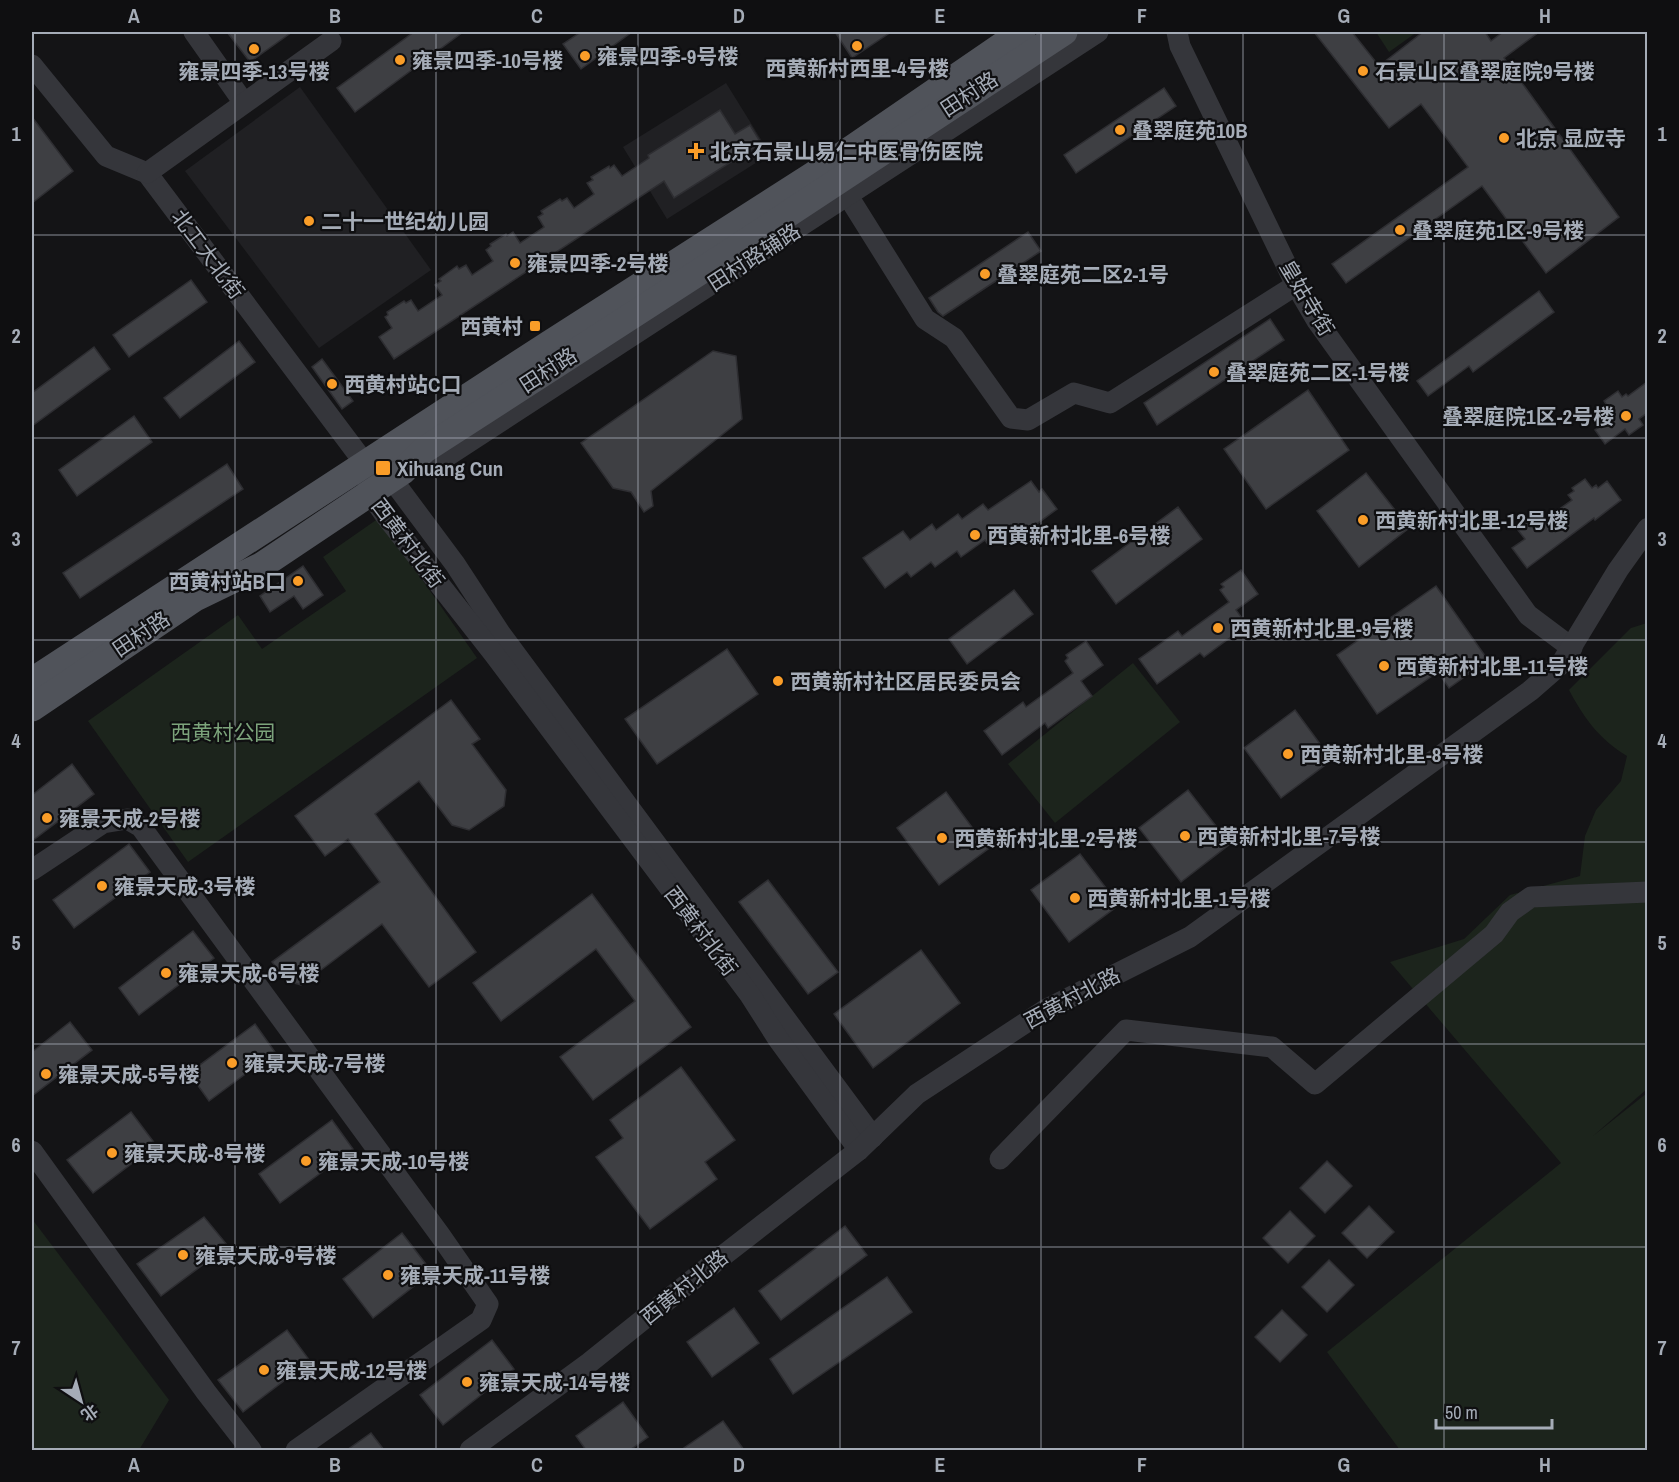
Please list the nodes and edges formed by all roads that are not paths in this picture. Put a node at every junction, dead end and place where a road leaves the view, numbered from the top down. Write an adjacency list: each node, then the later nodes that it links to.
1 (194, 32): 8 (street)
2 (1064, 32): 9 (main road, 田村路)
3 (1098, 32): 9 (street, 田村路辅路)
4 (1178, 32): 12 (street, 皇姑寺街)
5 (1017, 33): 13 (main road, 田村路)
6 (331, 41): 8 (street)
7 (32, 65): 10 (street)
8 (244, 103): 10 (street)
9 (907, 146): 11 (street, 田村路辅路); 14 (main road, 田村路)
10 (147, 173): 13 (street, 北工大北街)
11 (848, 196): 12 (street); 14 (street, 田村路辅路)
12 (1296, 285): 16 (street, 皇姑寺街)
13 (366, 465): 14 (street, 西黄村北街); 17 (main road, 田村路)
14 (388, 480): 18 (main road, 田村路); 21 (street, 西黄村北街)
15 (1647, 528): 16 (street, 西黄村北路)
16 (1572, 648): 21 (street, 西黄村北路)
17 (32, 681)
18 (32, 708)
19 (32, 870): 25 (street)
20 (1647, 892): 23 (street)
21 (866, 1143): 26 (street, 西黄村北路)
22 (32, 1152): 24 (street)
23 (1000, 1159)
24 (251, 1450)
25 (296, 1450)
26 (470, 1450)

